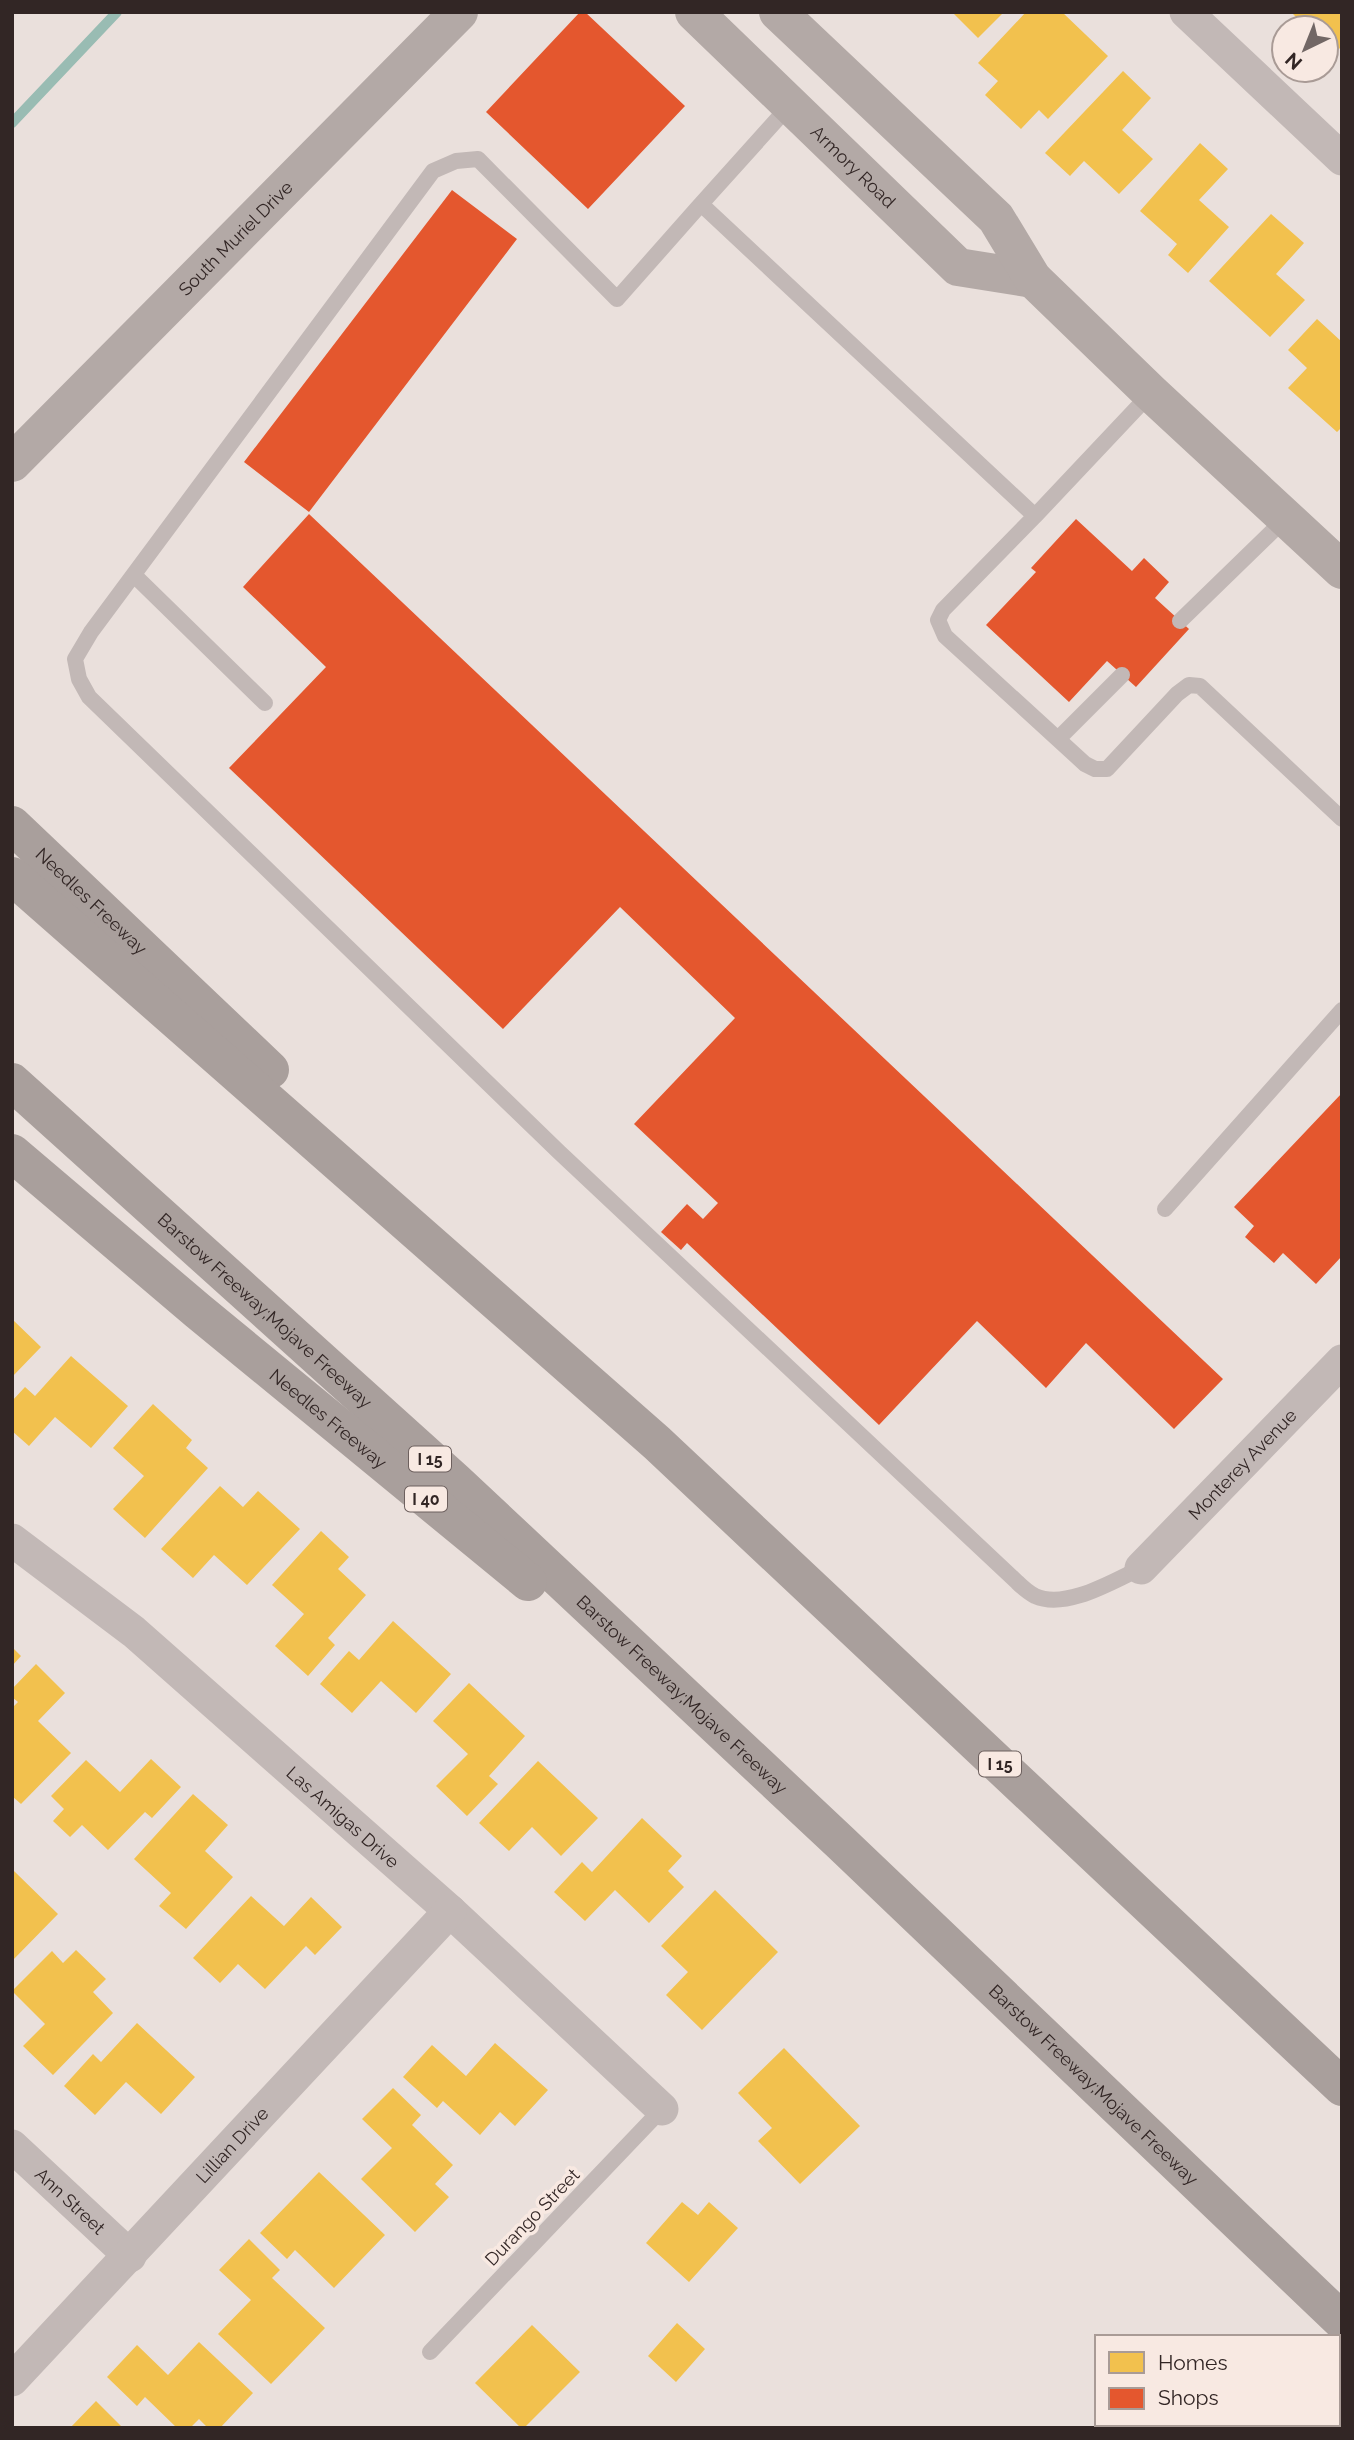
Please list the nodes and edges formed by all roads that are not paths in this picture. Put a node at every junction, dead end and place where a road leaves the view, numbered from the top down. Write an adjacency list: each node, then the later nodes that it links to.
1 (459, 12): 10 (main road, South Muriel Drive)
2 (694, 12): 5 (main road, Armory Road)
3 (778, 12): 8 (main road)
4 (1186, 12): 6 (street)
5 (790, 105): 7 (lane); 8 (main road, Armory Road)
6 (1342, 159)
7 (701, 204): 11 (lane); 14 (lane)
8 (1033, 279): 9 (main road)
9 (1151, 393): 11 (lane); 12 (main road)
10 (12, 463)
11 (1035, 516): 18 (lane)
12 (1287, 517): 13 (main road); 15 (lane)
13 (1342, 570)
14 (134, 575): 17 (lane); 29 (lane)
15 (1180, 621)
16 (1122, 675): 18 (lane)
17 (265, 703)
18 (1058, 739): 19 (lane)
19 (1342, 819)
20 (12, 825): 27 (highway, Needles Freeway)
21 (12, 876): 27 (highway, I 15)
22 (1342, 1010): 25 (lane)
23 (12, 1082): 30 (highway, Barstow Freeway;Mojave Freeway / I 15)
24 (12, 1153): 30 (highway, Needles Freeway / I 40)
25 (1166, 1209)
26 (1342, 1361): 29 (street, Monterey Avenue)
27 (657, 1443): 32 (highway, I 15)
28 (12, 1540): 31 (street, Las Amigas Drive)
29 (1142, 1568)
30 (841, 1843): 36 (highway, Barstow Freeway;Mojave Freeway / I 15)
31 (450, 1911): 33 (street, Las Amigas Drive); 35 (street, Lillian Drive)
32 (1342, 2087)
33 (662, 2109): 37 (lane, Durango Street)
34 (12, 2146): 35 (street, Ann Street)
35 (130, 2256): 38 (street, Lillian Drive)
36 (1342, 2321)
37 (430, 2352)
38 (12, 2379)

